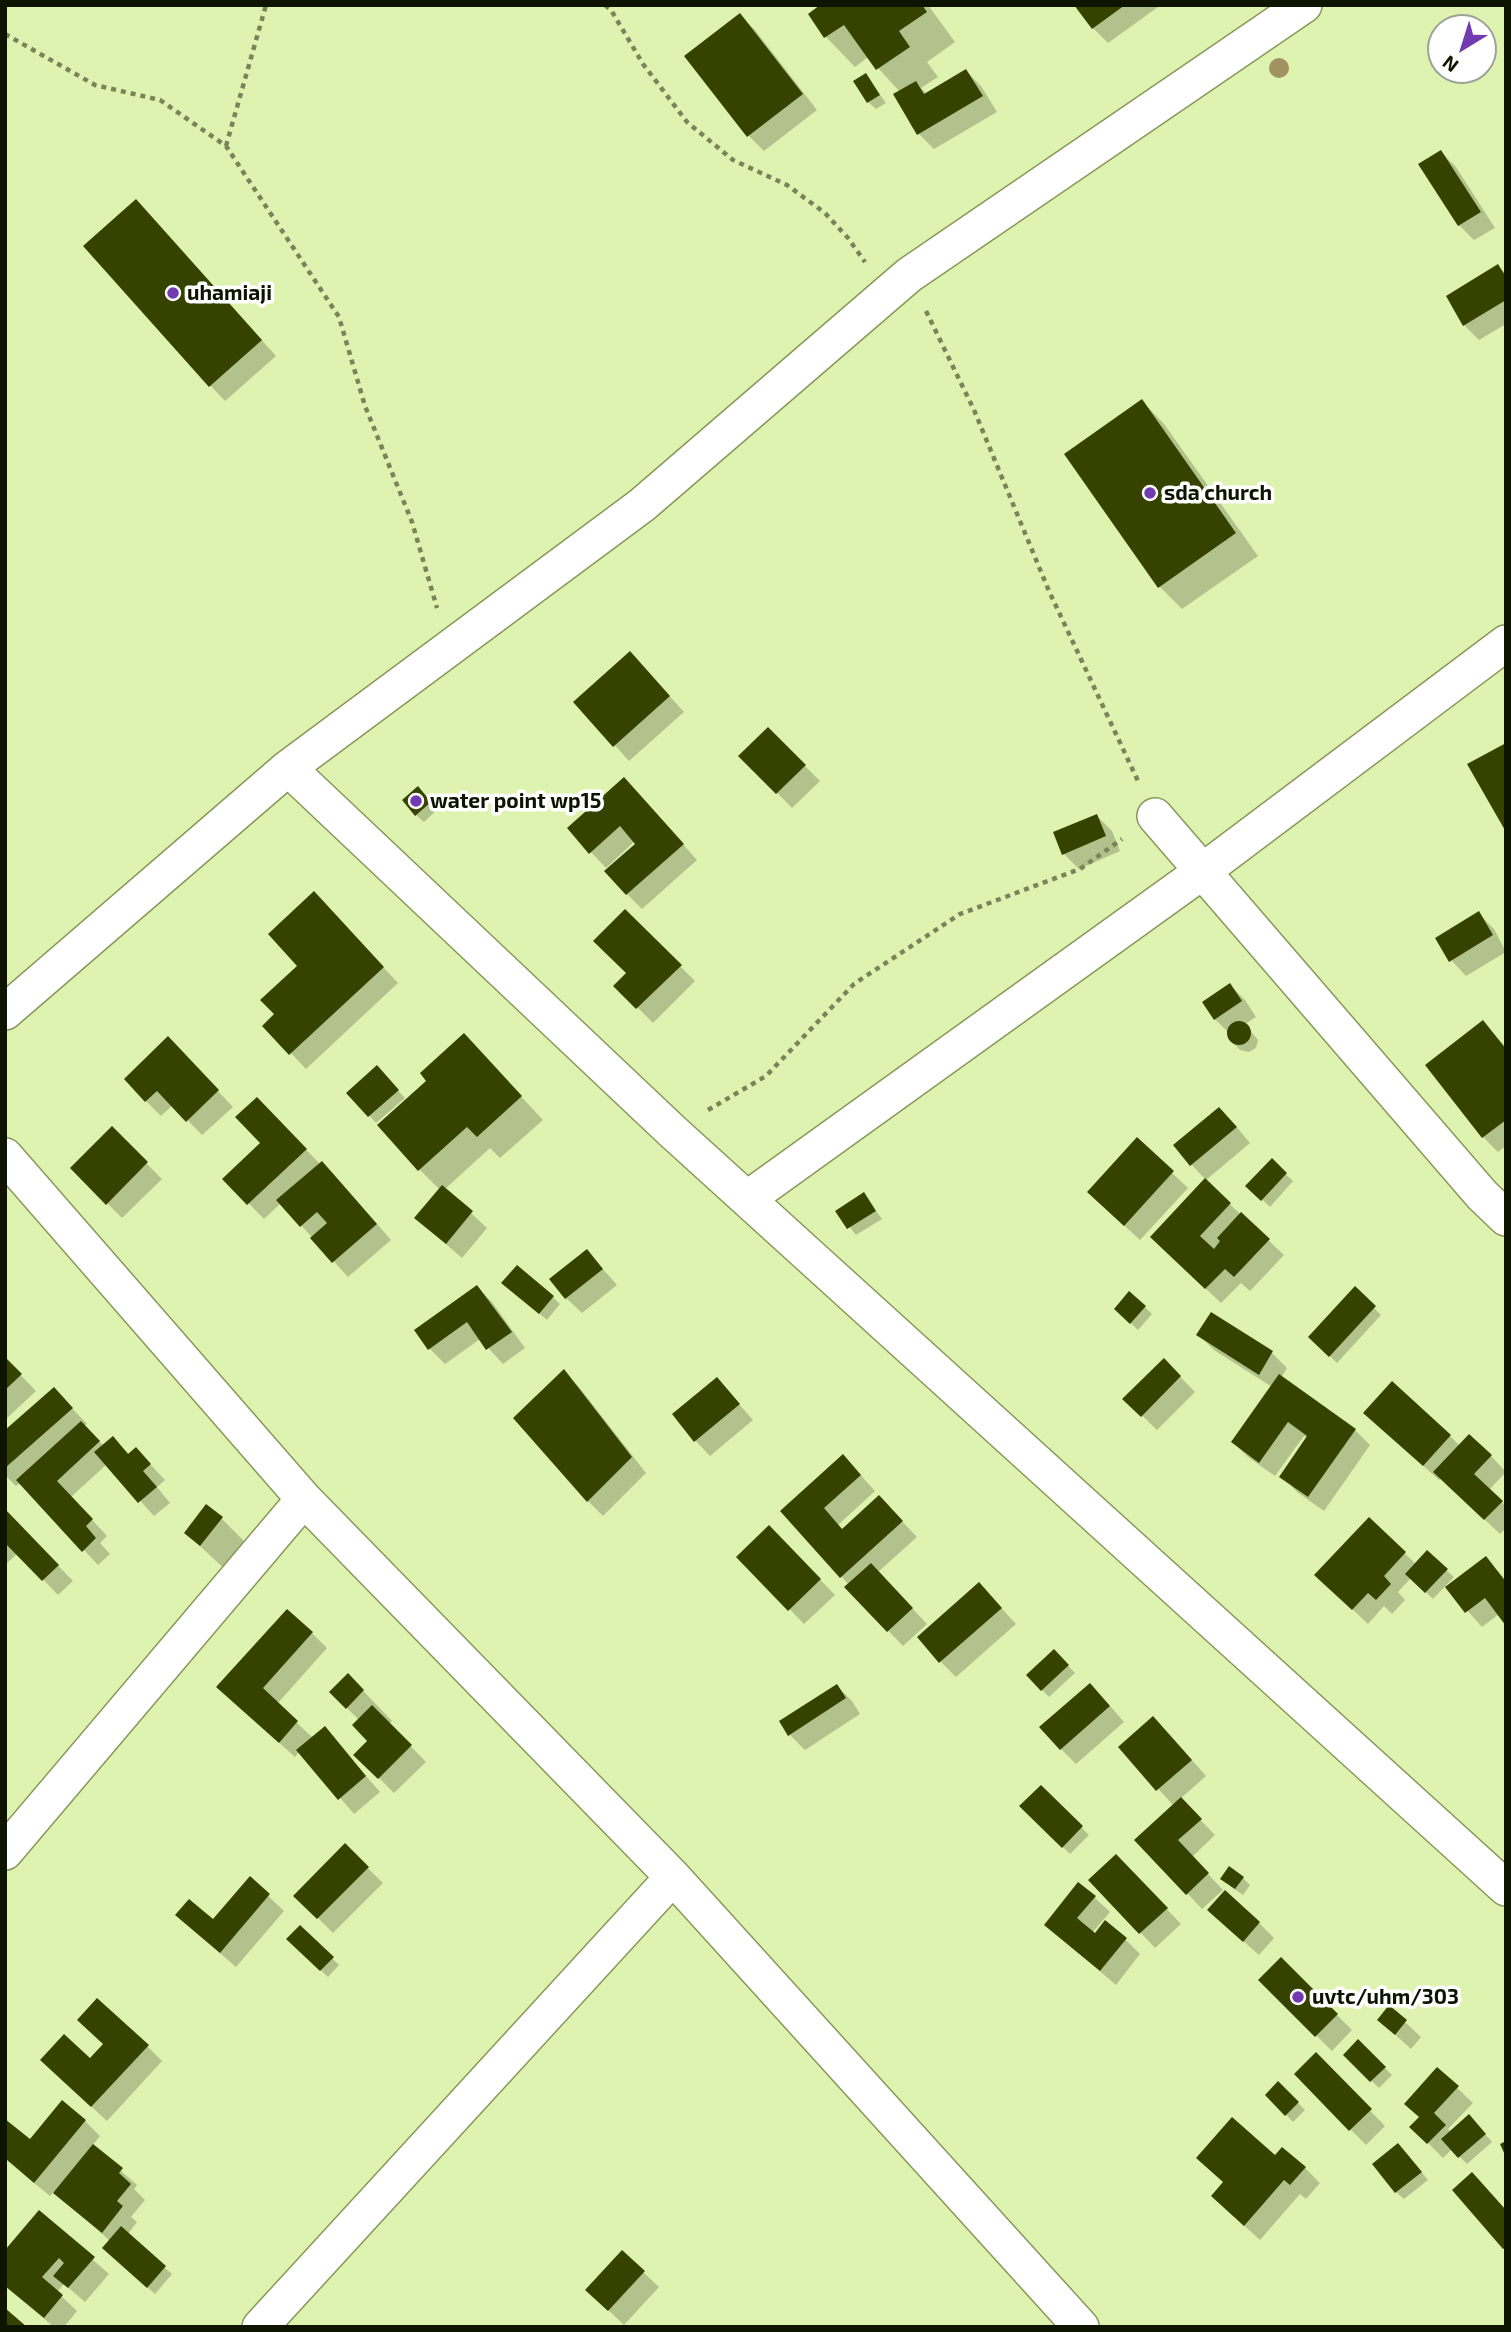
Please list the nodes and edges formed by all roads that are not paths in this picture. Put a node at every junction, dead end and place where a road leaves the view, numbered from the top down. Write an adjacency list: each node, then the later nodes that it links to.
1 (1304, 5): 3 (street)
2 (1506, 643): 5 (street)
3 (288, 768): 6 (street); 9 (street)
4 (1155, 816): 5 (street)
5 (1203, 871): 8 (street); 9 (street)
6 (5, 1012)
7 (5, 1156): 10 (street)
8 (1498, 1198)
9 (747, 1199): 13 (street)
10 (304, 1499): 11 (street); 12 (street)
11 (5, 1852)
12 (673, 1877): 14 (street); 15 (street)
13 (1506, 1888)
14 (260, 2327)
15 (1081, 2327)

